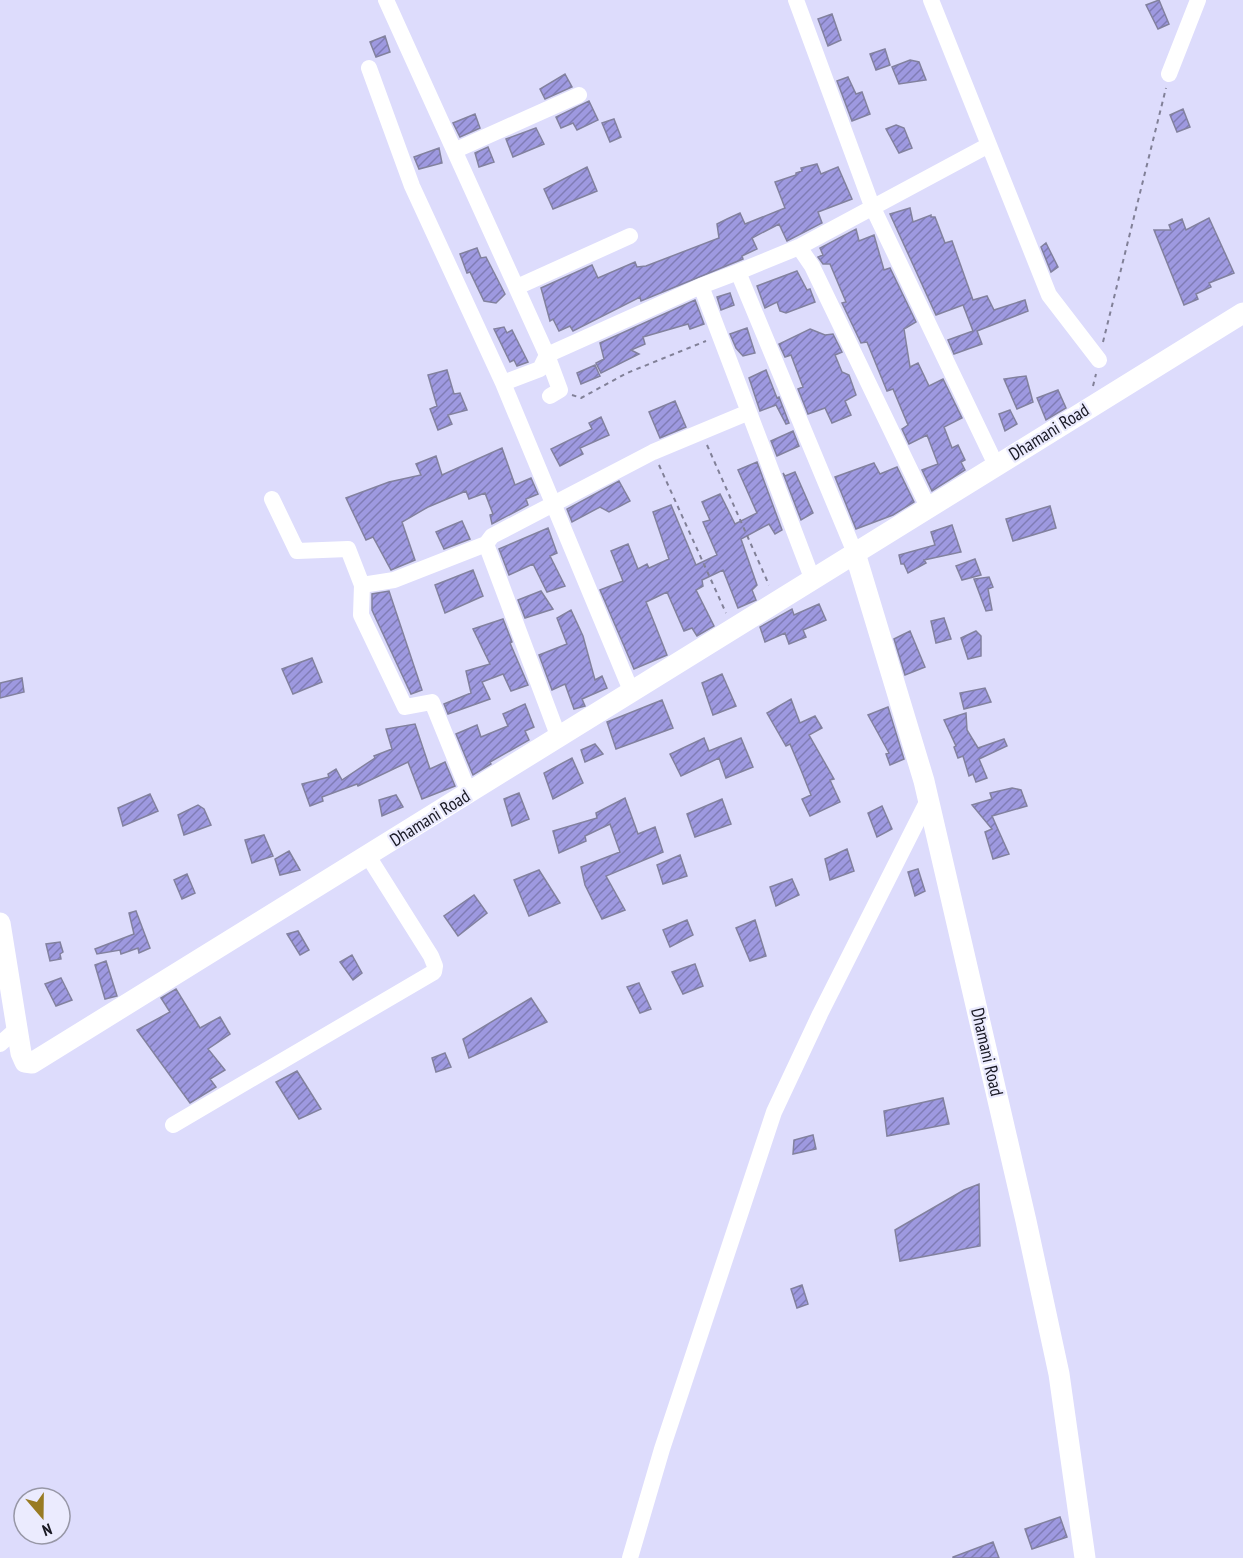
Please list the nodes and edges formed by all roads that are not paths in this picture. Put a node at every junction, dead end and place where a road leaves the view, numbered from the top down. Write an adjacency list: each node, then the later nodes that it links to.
1 (386, 0): 9 (street)
2 (796, 0): 10 (street)
3 (931, 0): 8 (street)
4 (1198, 0): 6 (street)
5 (369, 68): 19 (street)
6 (1169, 74)
7 (579, 95): 9 (street)
8 (987, 146): 10 (street); 18 (street)
9 (456, 150): 15 (street)
10 (872, 206): 12 (street); 22 (street)
11 (630, 236): 15 (street)
12 (799, 247): 13 (street); 25 (street)
13 (738, 272): 14 (street); 27 (street)
14 (701, 286): 17 (street); 21 (street)
15 (517, 287): 17 (street)
16 (1243, 313): 22 (main road, Dhamani Road)
17 (547, 355): 19 (street); 20 (street)
18 (1099, 360)
19 (503, 383): 24 (street)
20 (555, 393)
21 (749, 412): 24 (street); 28 (street)
22 (996, 465): 25 (main road, Dhamani Road)
23 (272, 499): 29 (street)
24 (554, 505): 26 (street); 30 (street)
25 (929, 509): 27 (main road, Dhamani Road)
26 (486, 544): 29 (street); 31 (street)
27 (855, 553): 28 (main road, Dhamani Road); 33 (main road, Dhamani Road)
28 (812, 578): 30 (main road, Dhamani Road)
29 (362, 585): 32 (street)
30 (632, 693): 31 (main road, Dhamani Road)
31 (560, 738): 32 (main road, Dhamani Road)
32 (469, 793): 34 (main road, Dhamani Road)
33 (928, 800): 38 (street); 39 (main road, Dhamani Road)
34 (368, 856): 36 (main road, Dhamani Road); 37 (street)
35 (0, 923): 36 (main road)
36 (12, 1036)
37 (173, 1125)
38 (630, 1558)
39 (1085, 1558)

